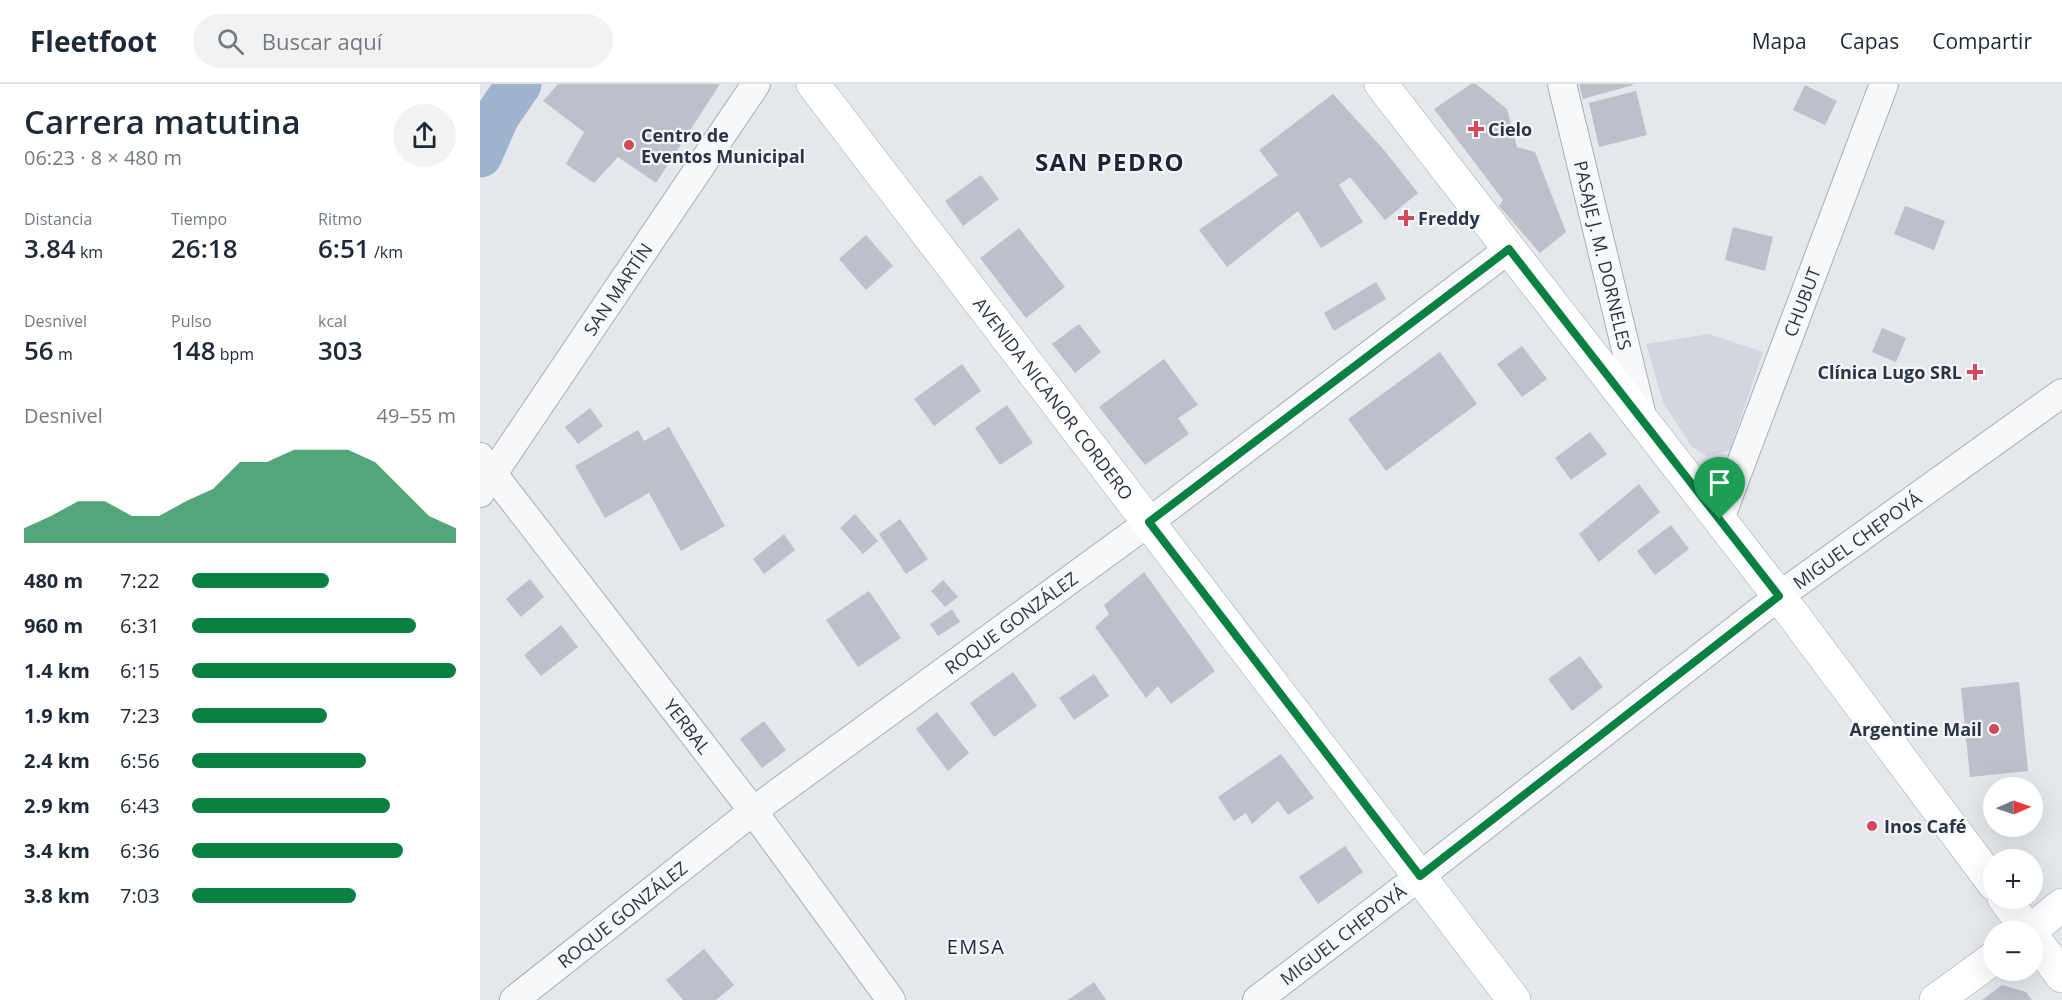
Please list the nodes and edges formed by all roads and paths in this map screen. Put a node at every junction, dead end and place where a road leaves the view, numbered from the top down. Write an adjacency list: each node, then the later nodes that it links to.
1 (756, 84): 9 (street, SAN MARTÍN)
2 (813, 84): 11 (main road, AVENIDA NICANOR CORDERO)
3 (1381, 84): 6 (main road)
4 (1562, 84): 8 (street, PASAJE J. M. DORNELES)
5 (1884, 84): 10 (street, CHUBUT)
6 (1509, 249): 8 (main road); 11 (street, ROQUE GONZÁLEZ)
7 (2062, 393): 12 (street, MIGUEL CHEPOYÁ)
8 (1644, 424): 10 (main road)
9 (484, 475): 13 (street, YERBAL)
10 (1720, 519): 12 (main road)
11 (1149, 522): 13 (street, ROQUE GONZÁLEZ); 15 (main road, AVENIDA NICANOR CORDERO)
12 (1779, 596): 14 (main road); 15 (street, MIGUEL CHEPOYÁ)
13 (753, 811): 23 (street, ROQUE GONZÁLEZ); 24 (street, YERBAL)
14 (1983, 869)
15 (1420, 876): 25 (street, MIGUEL CHEPOYÁ); 26 (main road, AVENIDA NICANOR CORDERO)
16 (2062, 905): 19 (main road)
17 (2012, 909): 18 (main road)
18 (2021, 921)
19 (2042, 921)
20 (2043, 951): 22 (main road)
21 (1983, 966): 27 (main road)
22 (2062, 976)
23 (514, 1000)
24 (891, 1000)
25 (1257, 1000)
26 (1514, 1000)
27 (1936, 1000)

